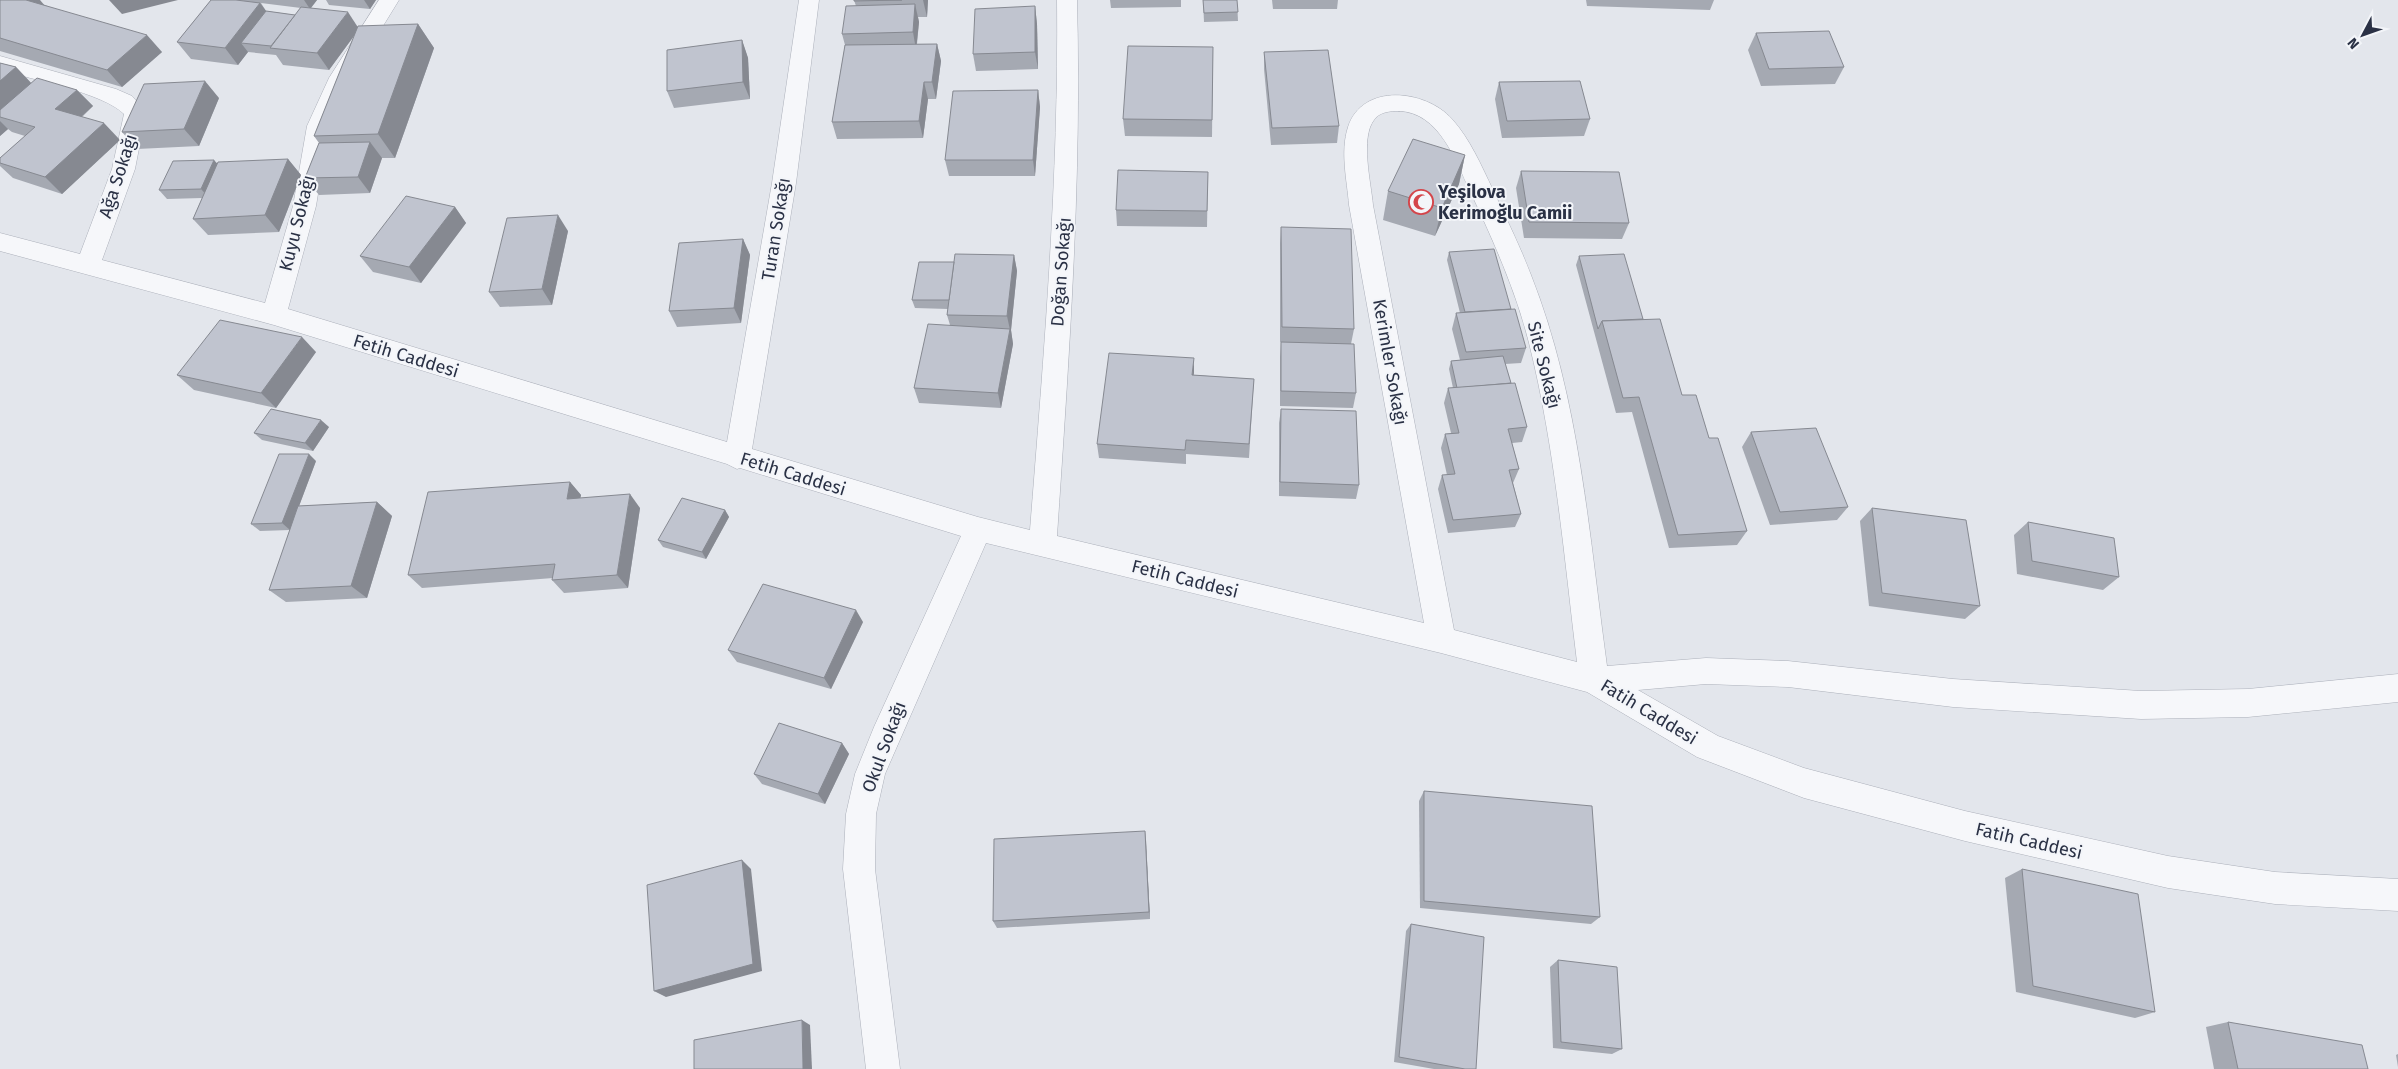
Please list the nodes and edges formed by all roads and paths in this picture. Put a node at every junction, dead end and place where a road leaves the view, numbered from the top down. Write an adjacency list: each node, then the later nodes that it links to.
1 (389, 0): 8 (street, Kuyu Sokağı)
2 (809, 0): 9 (street, Turan Sokağı)
3 (1067, 0): 11 (street, Doğan Sokağı)
4 (0, 63): 7 (street, Ağa Sokağı)
5 (1394, 102): 12 (street, Kerimler Sokağı); 13 (street, Site Sokağı)
6 (0, 242): 7 (street, Fetih Caddesi)
7 (88, 264): 8 (street, Fetih Caddesi)
8 (274, 315): 9 (street, Fetih Caddesi)
9 (737, 458): 10 (street, Fetih Caddesi)
10 (978, 529): 11 (street, Fetih Caddesi); 16 (street, Okul Sokağı)
11 (1043, 544): 12 (street, Fetih Caddesi)
12 (1441, 640): 13 (street, Fetih Caddesi)
13 (1594, 680): 14 (street, Fatih Caddesi); 15 (street, Fatih Caddesi)
14 (2398, 688)
15 (2398, 896)
16 (882, 1069)

